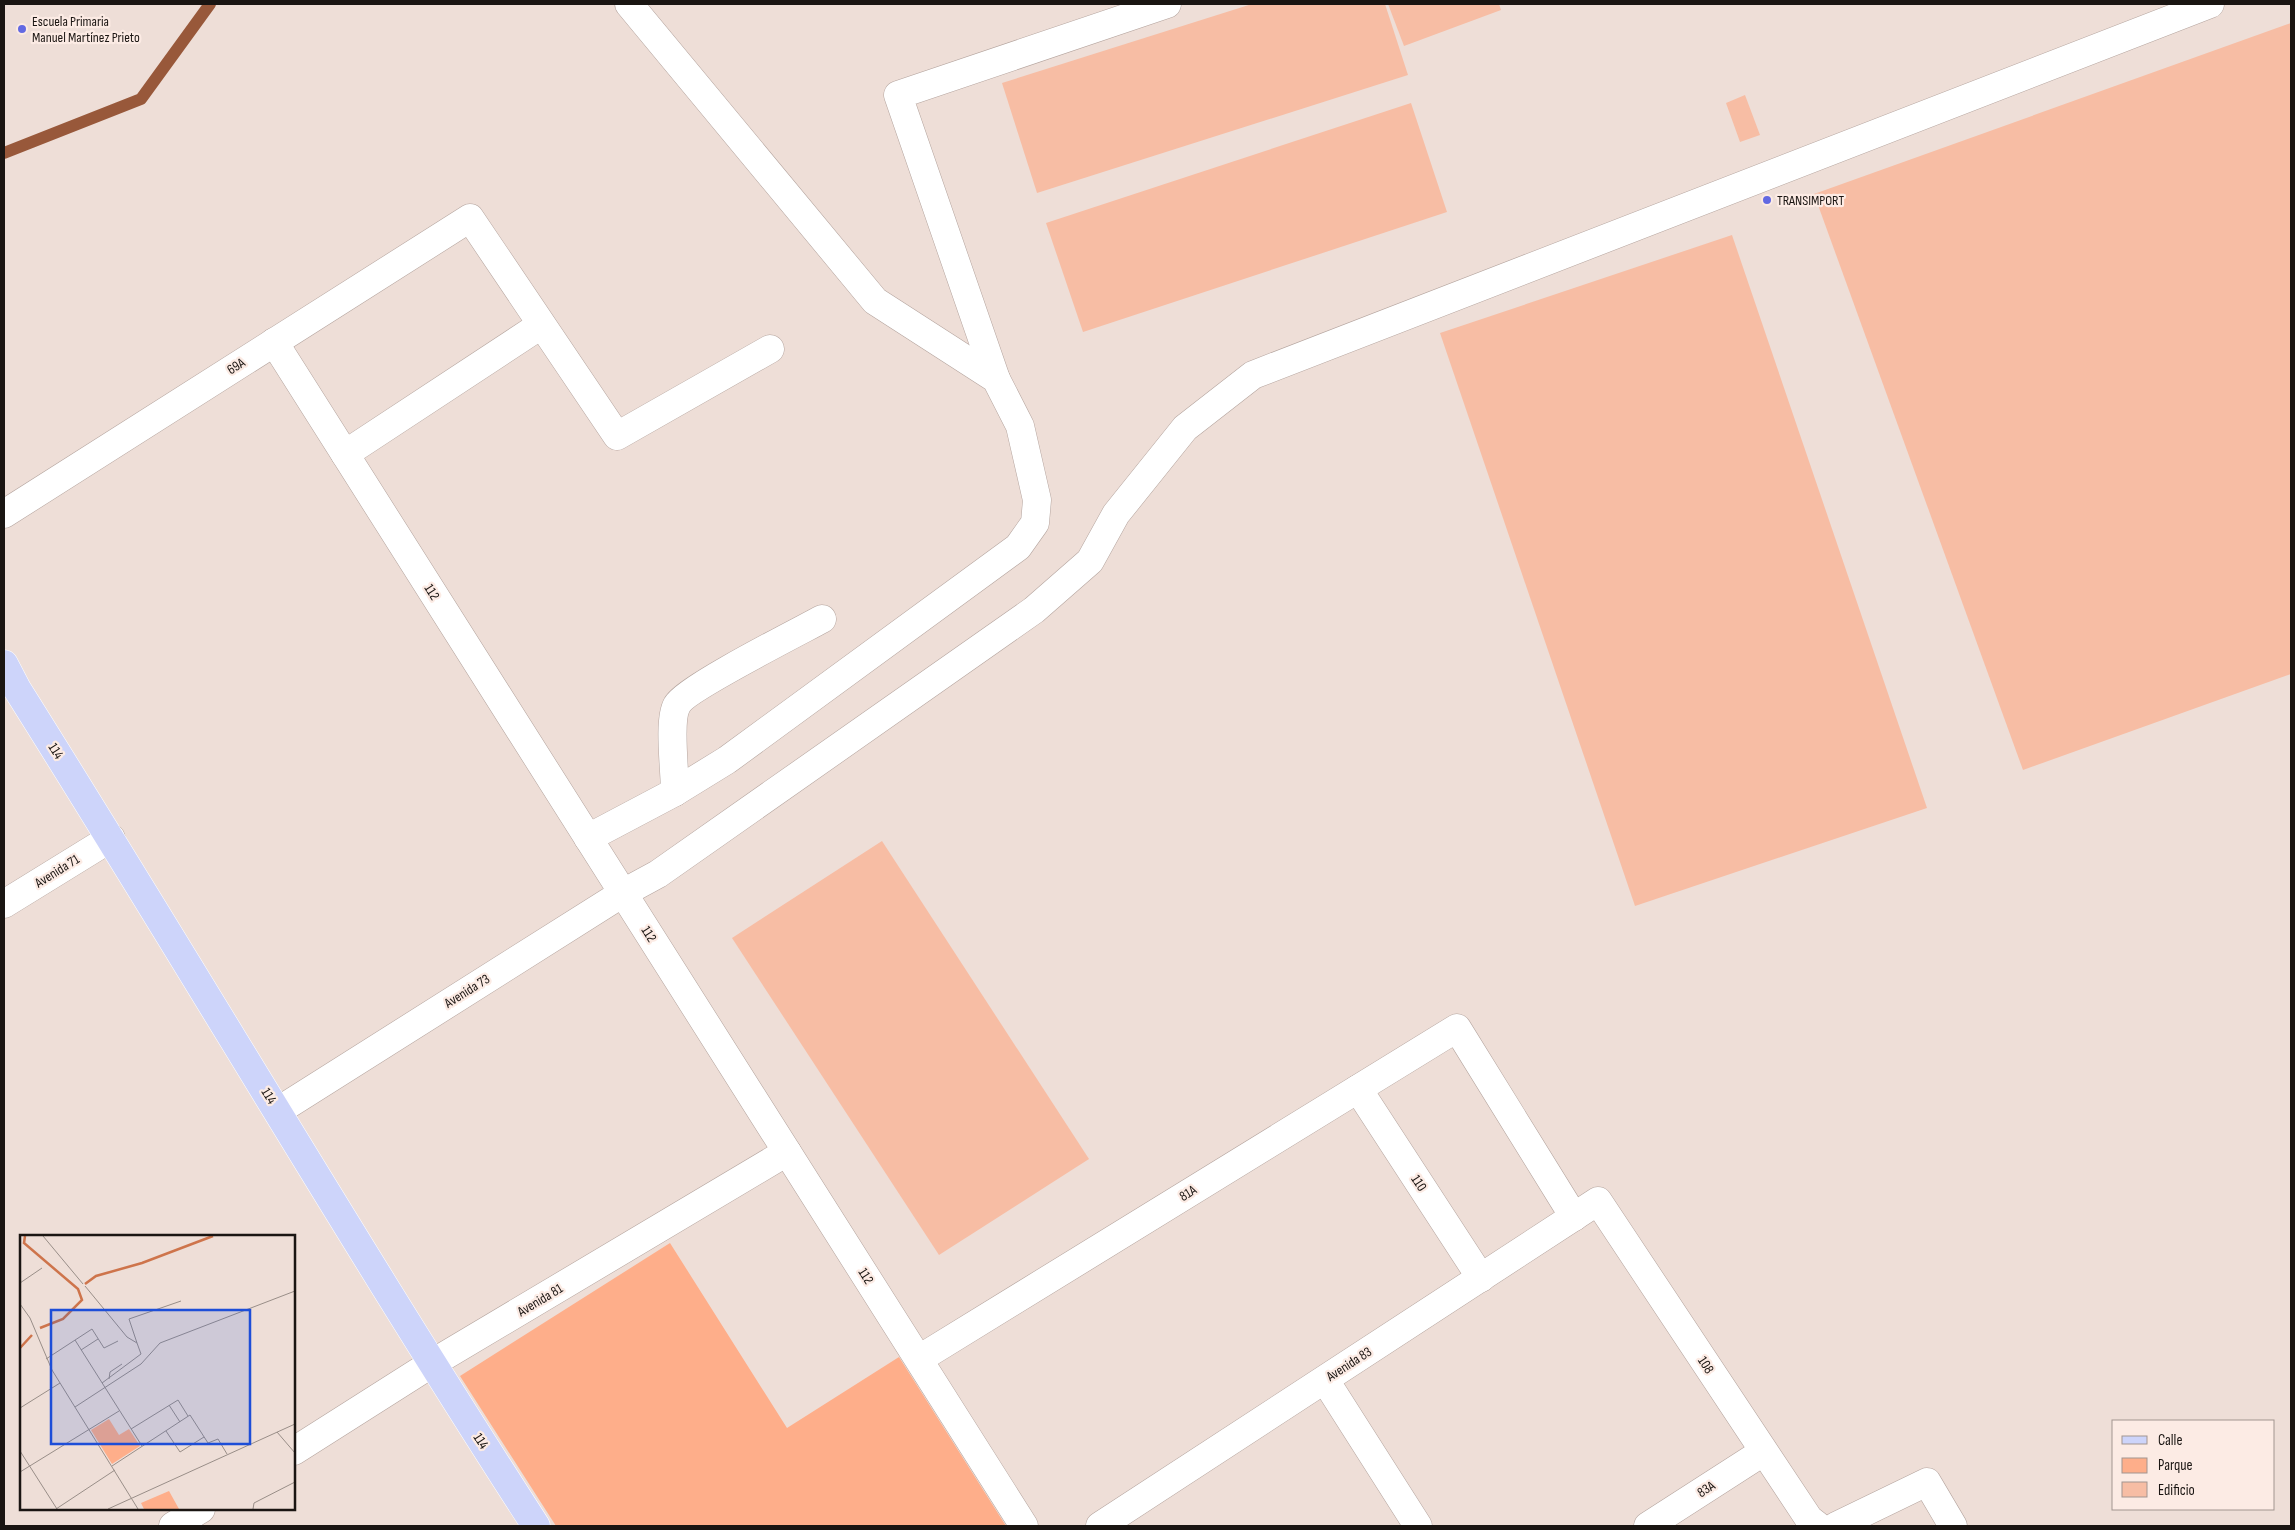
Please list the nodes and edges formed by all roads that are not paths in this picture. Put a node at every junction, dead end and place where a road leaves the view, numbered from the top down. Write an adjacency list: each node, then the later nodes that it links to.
1 (629, 4): 7 (street)
2 (1167, 4): 7 (street)
3 (2210, 4): 15 (street, Avenida 73)
4 (541, 325): 5 (street, 69A); 6 (street); 8 (street)
5 (274, 342): 8 (street, 112); 9 (street, 69A)
6 (770, 349)
7 (996, 379): 12 (street)
8 (345, 454): 14 (street, 112)
9 (4, 514)
10 (822, 619): 12 (street)
11 (4, 664): 13 (main road, 114)
12 (675, 792): 14 (street)
13 (111, 838): 16 (street, Avenida 71); 18 (main road, 114)
14 (588, 838): 15 (street, 112)
15 (623, 893): 18 (street, Avenida 73); 19 (street, 112)
16 (4, 904)
17 (1358, 1089): 21 (street, 81A); 22 (street, 110); 23 (street, 81A)
18 (278, 1111): 24 (main road, 114)
19 (787, 1152): 23 (street, 112); 24 (street, Avenida 81)
20 (1598, 1201): 21 (street, Avenida 83); 27 (street, 108)
21 (1574, 1217): 22 (street, Avenida 83)
22 (1481, 1278): 25 (street, Avenida 83)
23 (919, 1360): 31 (street, 112)
24 (431, 1364): 26 (street, Avenida 81); 30 (main road, 114)
25 (1325, 1380): 32 (street, Avenida 83); 33 (street)
26 (295, 1449)
27 (1764, 1452): 34 (street, 83A); 35 (street, 108)
28 (199, 1510): 29 (street)
29 (173, 1526)
30 (536, 1526)
31 (1024, 1526)
32 (1100, 1526)
33 (1418, 1526)
34 (1648, 1526)
35 (1818, 1526)
36 (1836, 1526): 37 (street)
37 (1953, 1526)

